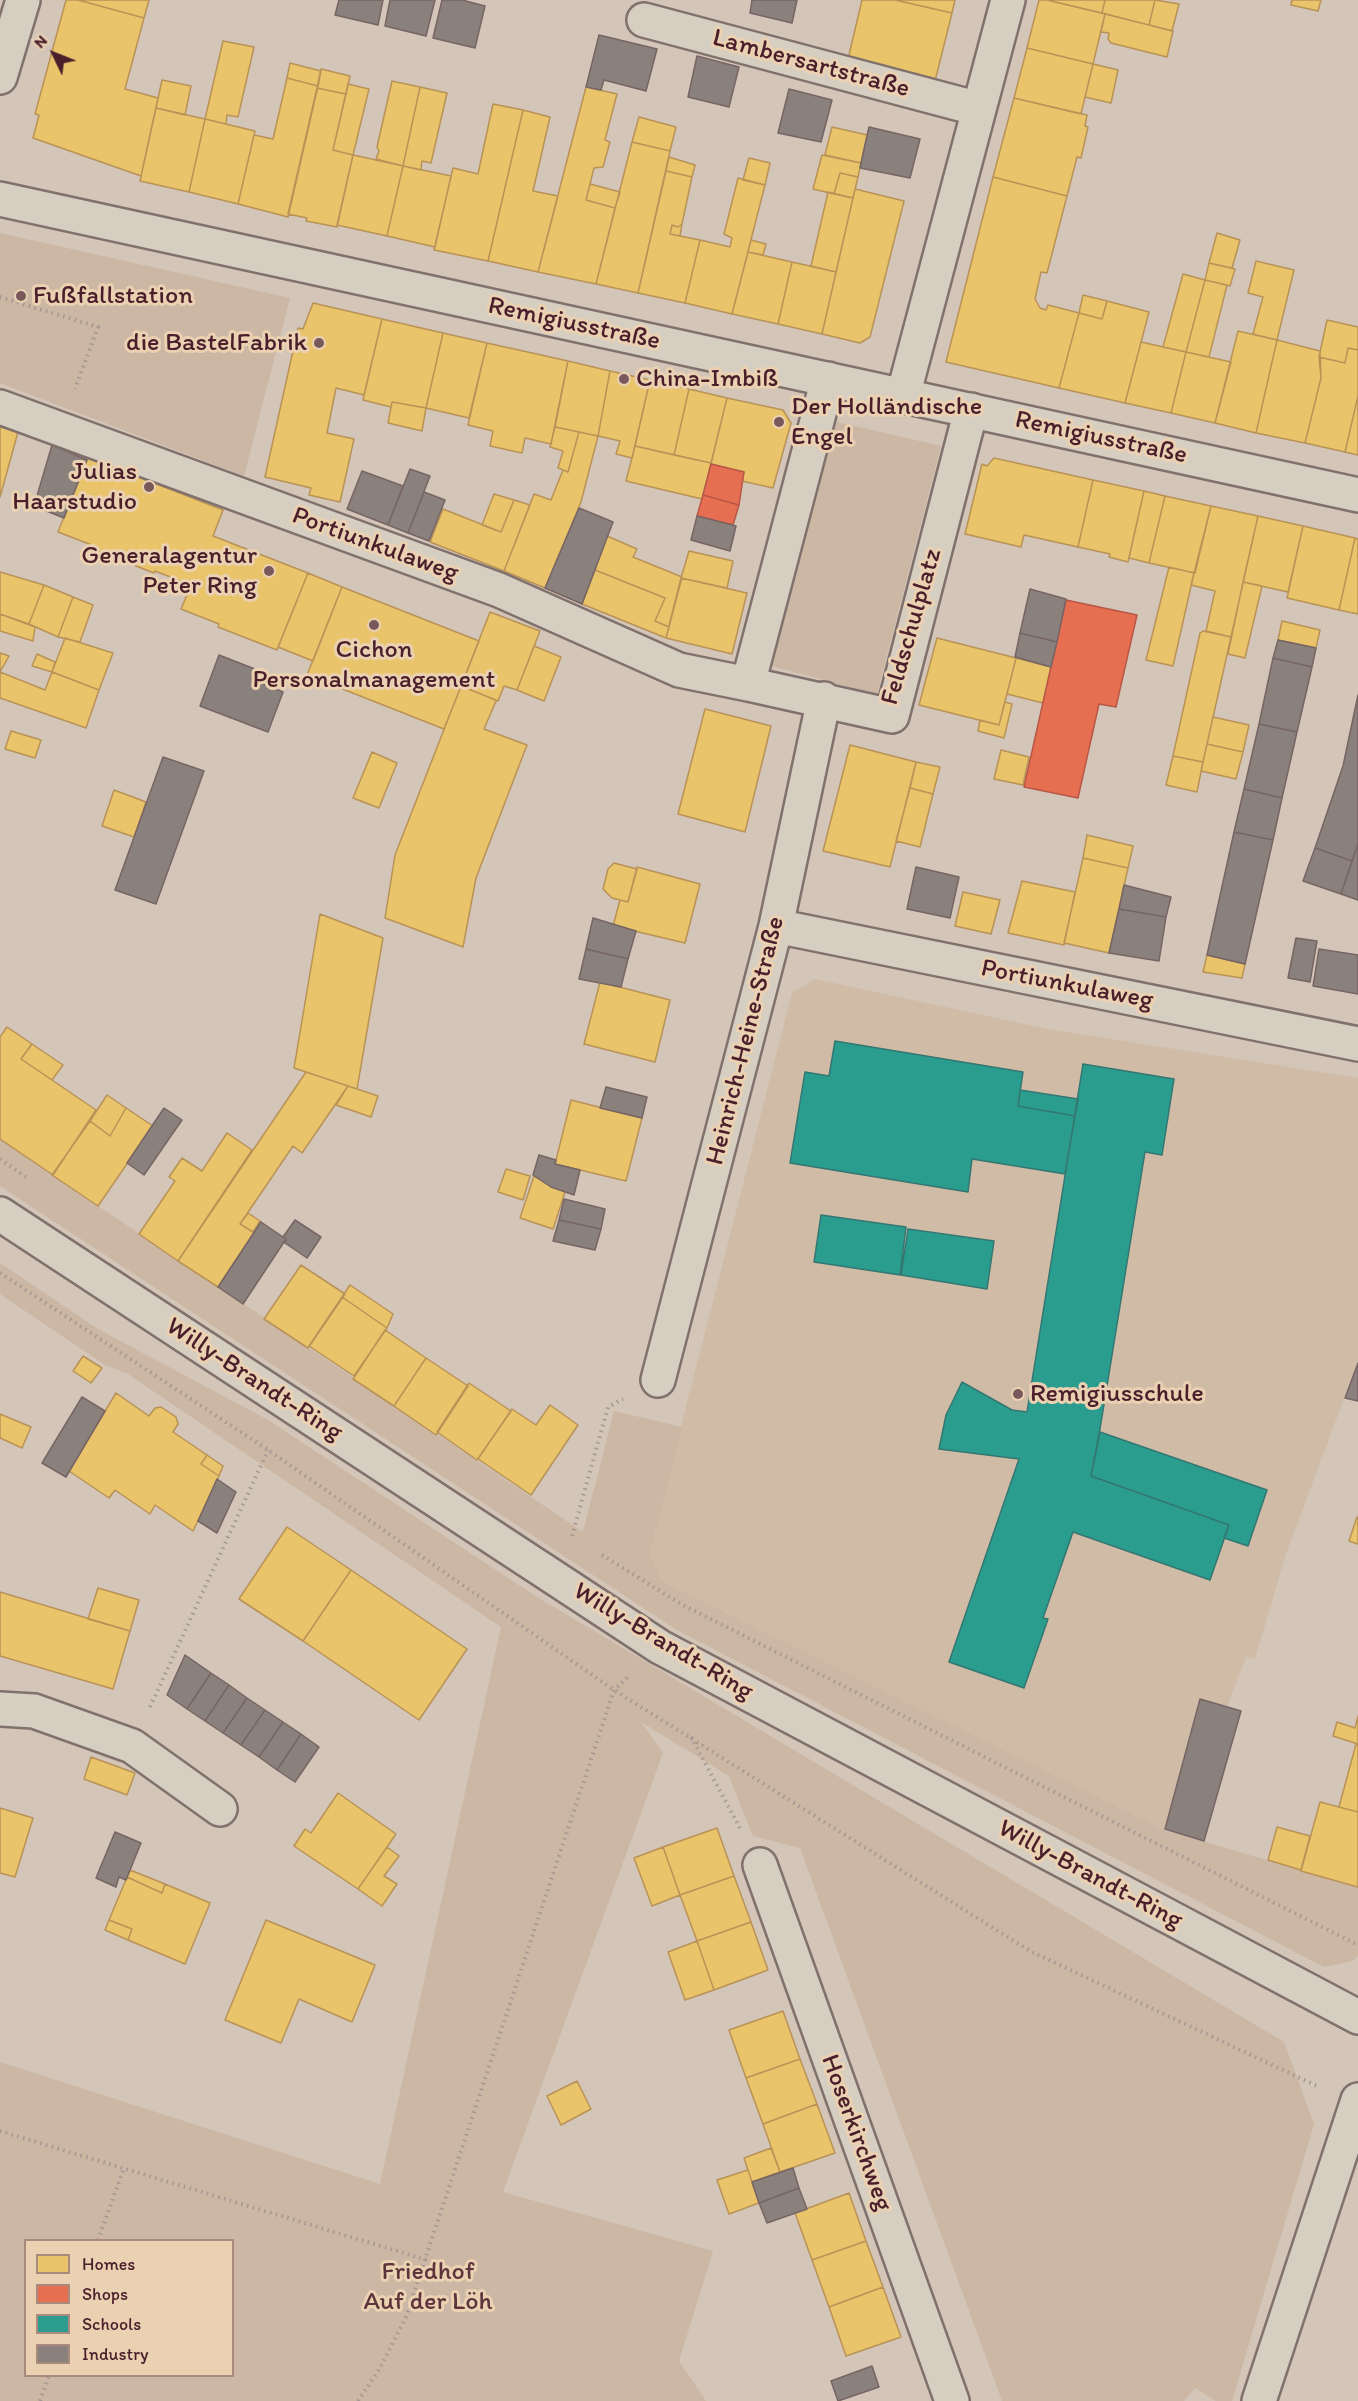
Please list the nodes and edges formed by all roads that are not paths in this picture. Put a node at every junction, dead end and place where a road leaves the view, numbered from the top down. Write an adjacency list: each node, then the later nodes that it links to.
1 (23, 0): 4 (street)
2 (1008, 0): 5 (street)
3 (644, 20): 5 (street, Lambersartstraße)
4 (0, 77)
5 (979, 109): 8 (street)
6 (0, 199): 7 (street, Remigiusstraße)
7 (828, 379): 8 (street, Remigiusstraße); 12 (street)
8 (903, 396): 10 (street, Remigiusstraße)
9 (0, 407): 12 (street, Portiunkulaweg)
10 (971, 410): 11 (street, Remigiusstraße); 13 (street, Feldschulplatz)
11 (1358, 495)
12 (748, 684): 13 (street, Feldschulplatz)
13 (824, 699): 14 (street, Heinrich-Heine-Straße)
14 (776, 926): 15 (street, Portiunkulaweg); 17 (street, Heinrich-Heine-Straße)
15 (1358, 1044)
16 (0, 1214): 21 (street, Willy-Brandt-Ring)
17 (658, 1380)
18 (0, 1709): 19 (street)
19 (220, 1809)
20 (760, 1865): 23 (street, Hoserkirchweg)
21 (1358, 2017)
22 (1357, 2102): 24 (street)
23 (952, 2401)
24 (1258, 2401)

